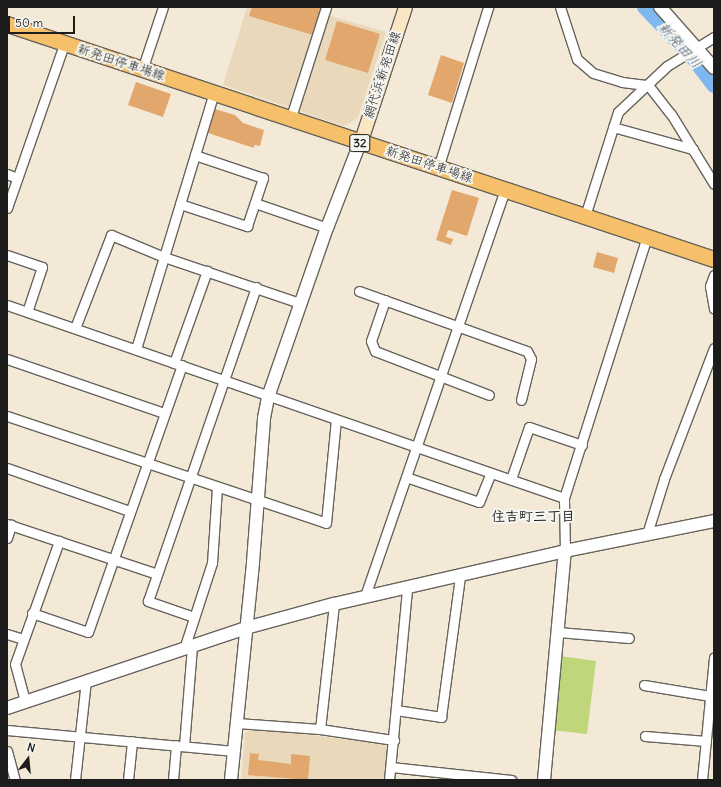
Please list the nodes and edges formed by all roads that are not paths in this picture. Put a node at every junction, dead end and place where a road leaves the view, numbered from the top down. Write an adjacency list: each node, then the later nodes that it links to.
1 (163, 7): 12 (street)
2 (326, 7): 15 (street)
3 (405, 7): 17 (main road, 網代浜新発田線)
4 (488, 7): 20 (street)
5 (560, 7): 13 (street)
6 (660, 7): 10 (street)
7 (7, 24): 9 (main road, 新発田停車場線 / 32)
8 (714, 37): 10 (street)
9 (64, 44): 12 (main road, 新発田停車場線 / 32); 22 (street)
10 (694, 49): 11 (street); 13 (street)
11 (714, 68)
12 (142, 70): 14 (main road, 新発田停車場線 / 32)
13 (648, 85): 16 (street); 18 (street)
14 (213, 95): 15 (main road, 新発田停車場線 / 32); 19 (street)
15 (290, 120): 17 (main road, 新発田停車場線 / 32)
16 (612, 127): 18 (street); 28 (street)
17 (360, 143): 20 (main road, 新発田停車場線 / 32); 29 (street)
18 (693, 150): 23 (street)
19 (194, 155): 25 (street); 26 (street)
20 (438, 168): 24 (main road, 新発田停車場線 / 32)
21 (7, 174): 22 (street)
22 (17, 178): 27 (street)
23 (714, 184)
24 (505, 189): 28 (main road, 新発田停車場線 / 32); 43 (street)
25 (255, 203): 26 (street); 29 (street)
26 (180, 204): 32 (street)
27 (7, 208)
28 (585, 216): 30 (main road, 新発田停車場線 / 32)
29 (327, 228): 39 (street)
30 (647, 237): 33 (main road, 新発田停車場線 / 32); 57 (street)
31 (7, 255): 42 (street)
32 (164, 257): 34 (street); 44 (street); 46 (street)
33 (714, 259)
34 (207, 271): 36 (street); 48 (street)
35 (714, 275): 41 (street)
36 (256, 286): 39 (street); 50 (street)
37 (359, 291): 38 (street)
38 (385, 300): 43 (street); 49 (street)
39 (300, 303): 52 (street)
40 (7, 304): 42 (street)
41 (714, 309)
42 (27, 312): 44 (street)
43 (458, 326): 49 (street); 53 (street)
44 (75, 328): 46 (street)
45 (714, 348): 71 (street)
46 (136, 349): 48 (street)
47 (7, 359): 54 (street)
48 (178, 364): 50 (street); 54 (street)
49 (441, 375): 51 (street); 58 (street)
50 (224, 380): 52 (street); 63 (street)
51 (489, 395)
52 (268, 397): 56 (street); 67 (street)
53 (521, 400)
54 (164, 413): 59 (street)
55 (7, 416): 59 (street)
56 (336, 420): 58 (street); 67 (street)
57 (582, 445): 64 (street); 66 (street)
58 (416, 447): 61 (street); 62 (street)
59 (145, 464): 63 (street); 68 (street)
60 (7, 468): 68 (street)
61 (491, 473): 62 (street); 64 (street)
62 (406, 477): 79 (street)
63 (190, 479): 65 (street); 76 (street)
64 (511, 480): 66 (street)
65 (217, 488): 67 (street); 82 (street)
66 (564, 498): 74 (street)
67 (258, 503): 83 (street)
68 (129, 511): 75 (street)
69 (714, 521): 71 (street)
70 (9, 525): 72 (street); 73 (street)
71 (647, 534): 74 (street)
72 (7, 538)
73 (59, 541): 75 (street); 81 (street)
74 (565, 551): 77 (street); 84 (street)
75 (113, 559): 76 (street); 81 (street)
76 (157, 574): 82 (street)
77 (460, 576): 78 (street); 95 (street)
78 (407, 588): 79 (street); 95 (street)
79 (365, 596): 80 (street)
80 (334, 604): 83 (street); 97 (street)
81 (32, 613): 87 (street)
82 (194, 617): 88 (street)
83 (246, 628): 88 (street); 96 (street)
84 (558, 632): 86 (street); 115 (street)
85 (7, 634): 87 (street)
86 (629, 638)
87 (23, 639): 93 (street)
88 (188, 648): 90 (street); 104 (street)
89 (714, 662): 92 (street)
90 (86, 681): 93 (street); 99 (street)
91 (644, 685): 92 (street)
92 (710, 696): 103 (street)
93 (25, 701): 94 (street)
94 (7, 708)
95 (396, 710): 101 (street)
96 (237, 723): 97 (street); 106 (street)
97 (320, 729): 101 (street)
98 (7, 730): 99 (street)
99 (79, 735): 102 (street); 109 (street)
100 (645, 736): 103 (street)
101 (394, 740): 107 (street)
102 (132, 741): 104 (street); 110 (street)
103 (706, 741): 116 (street)
104 (180, 746): 106 (street); 111 (street)
105 (7, 751): 108 (street)
106 (234, 751): 112 (street)
107 (391, 767): 113 (street); 114 (street)
108 (15, 780)
109 (75, 780)
110 (128, 780)
111 (173, 780)
112 (231, 780)
113 (389, 780)
114 (511, 780)
115 (544, 780)
116 (702, 780)

